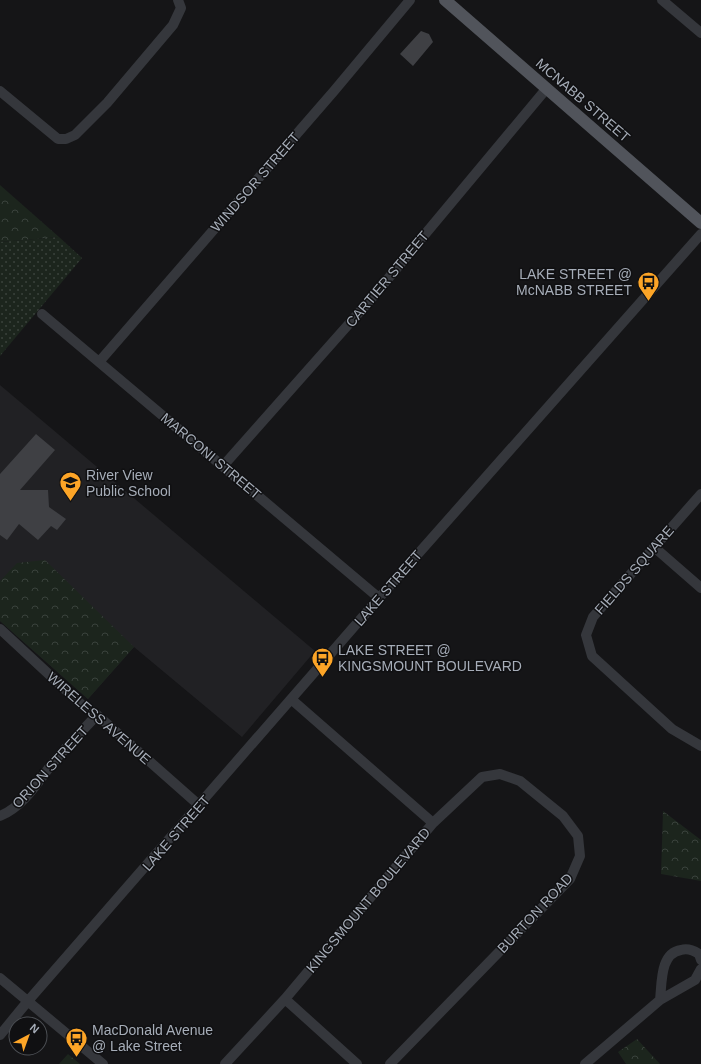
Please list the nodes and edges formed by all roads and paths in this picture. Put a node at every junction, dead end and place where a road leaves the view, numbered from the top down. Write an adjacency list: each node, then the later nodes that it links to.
1 (178, 0): 7 (street)
2 (410, 0): 11 (street, WINDSOR STREET)
3 (445, 0): 6 (main road, MCNABB STREET)
4 (662, 0): 5 (street)
5 (701, 33)
6 (547, 88): 8 (main road, MCNABB STREET); 12 (street, CARTIER STREET)
7 (0, 91)
8 (701, 223)
9 (701, 234): 16 (street, LAKE STREET)
10 (42, 314): 11 (street, MARCONI STREET)
11 (99, 362): 12 (street, MARCONI STREET)
12 (223, 466): 16 (street, MARCONI STREET)
13 (701, 494): 14 (street, FIELDS SQUARE)
14 (654, 547): 15 (street); 20 (street, FIELDS SQUARE)
15 (701, 588)
16 (379, 598): 18 (street, LAKE STREET)
17 (0, 629): 19 (street, WIRELESS AVENUE)
18 (291, 699): 21 (street, LAKE STREET); 23 (street, KINGSMOUNT BOULEVARD)
19 (97, 715): 21 (street, WIRELESS AVENUE); 22 (street, ORION STREET)
20 (701, 746)
21 (200, 806): 29 (street, LAKE STREET)
22 (0, 816)
23 (433, 823): 27 (street, KINGSMOUNT BOULEVARD); 34 (street, BURTON ROAD)
24 (701, 960): 28 (street)
25 (701, 969): 28 (street)
26 (0, 978): 29 (street)
27 (285, 999): 32 (street, KINGSMOUNT BOULEVARD); 33 (street)
28 (660, 1000): 35 (street)
29 (28, 1001): 30 (street, LAKE STREET); 31 (street)
30 (0, 1036)
31 (102, 1064)
32 (225, 1064)
33 (357, 1064)
34 (390, 1064)
35 (584, 1064)

